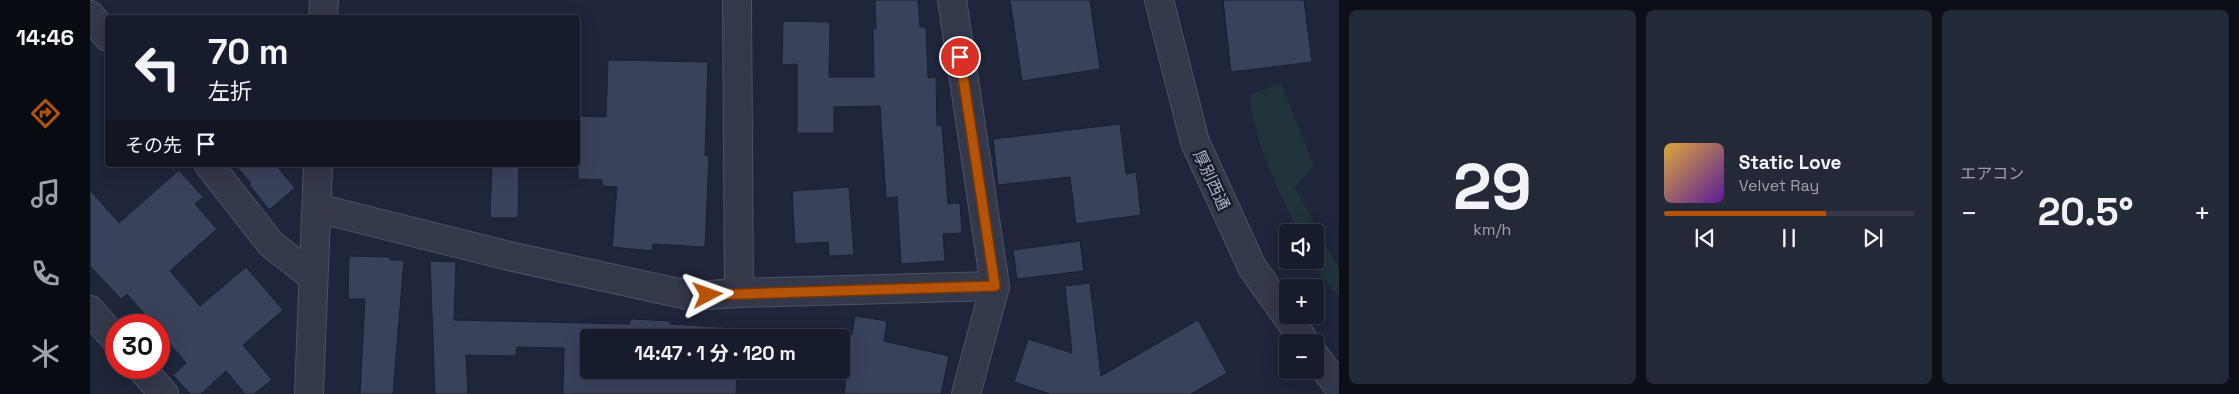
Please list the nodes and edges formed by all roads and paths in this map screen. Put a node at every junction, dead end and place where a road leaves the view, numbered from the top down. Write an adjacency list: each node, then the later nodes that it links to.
1 (324, 0): 6 (street)
2 (737, 0): 13 (street)
3 (952, 0): 12 (street)
4 (1159, 0): 16 (street, 厚別西通)
5 (90, 15): 7 (street)
6 (323, 15)
7 (105, 33)
8 (211, 167): 11 (street)
9 (318, 167): 10 (street)
10 (317, 208): 11 (street); 13 (street)
11 (314, 277): 21 (street)
12 (995, 286): 13 (street); 22 (street)
13 (739, 293)
14 (90, 310): 15 (street)
15 (105, 327)
16 (1299, 334)
17 (1324, 368): 19 (street)
18 (151, 379): 20 (street)
19 (1339, 387)
20 (164, 394)
21 (309, 394)
22 (966, 394)

